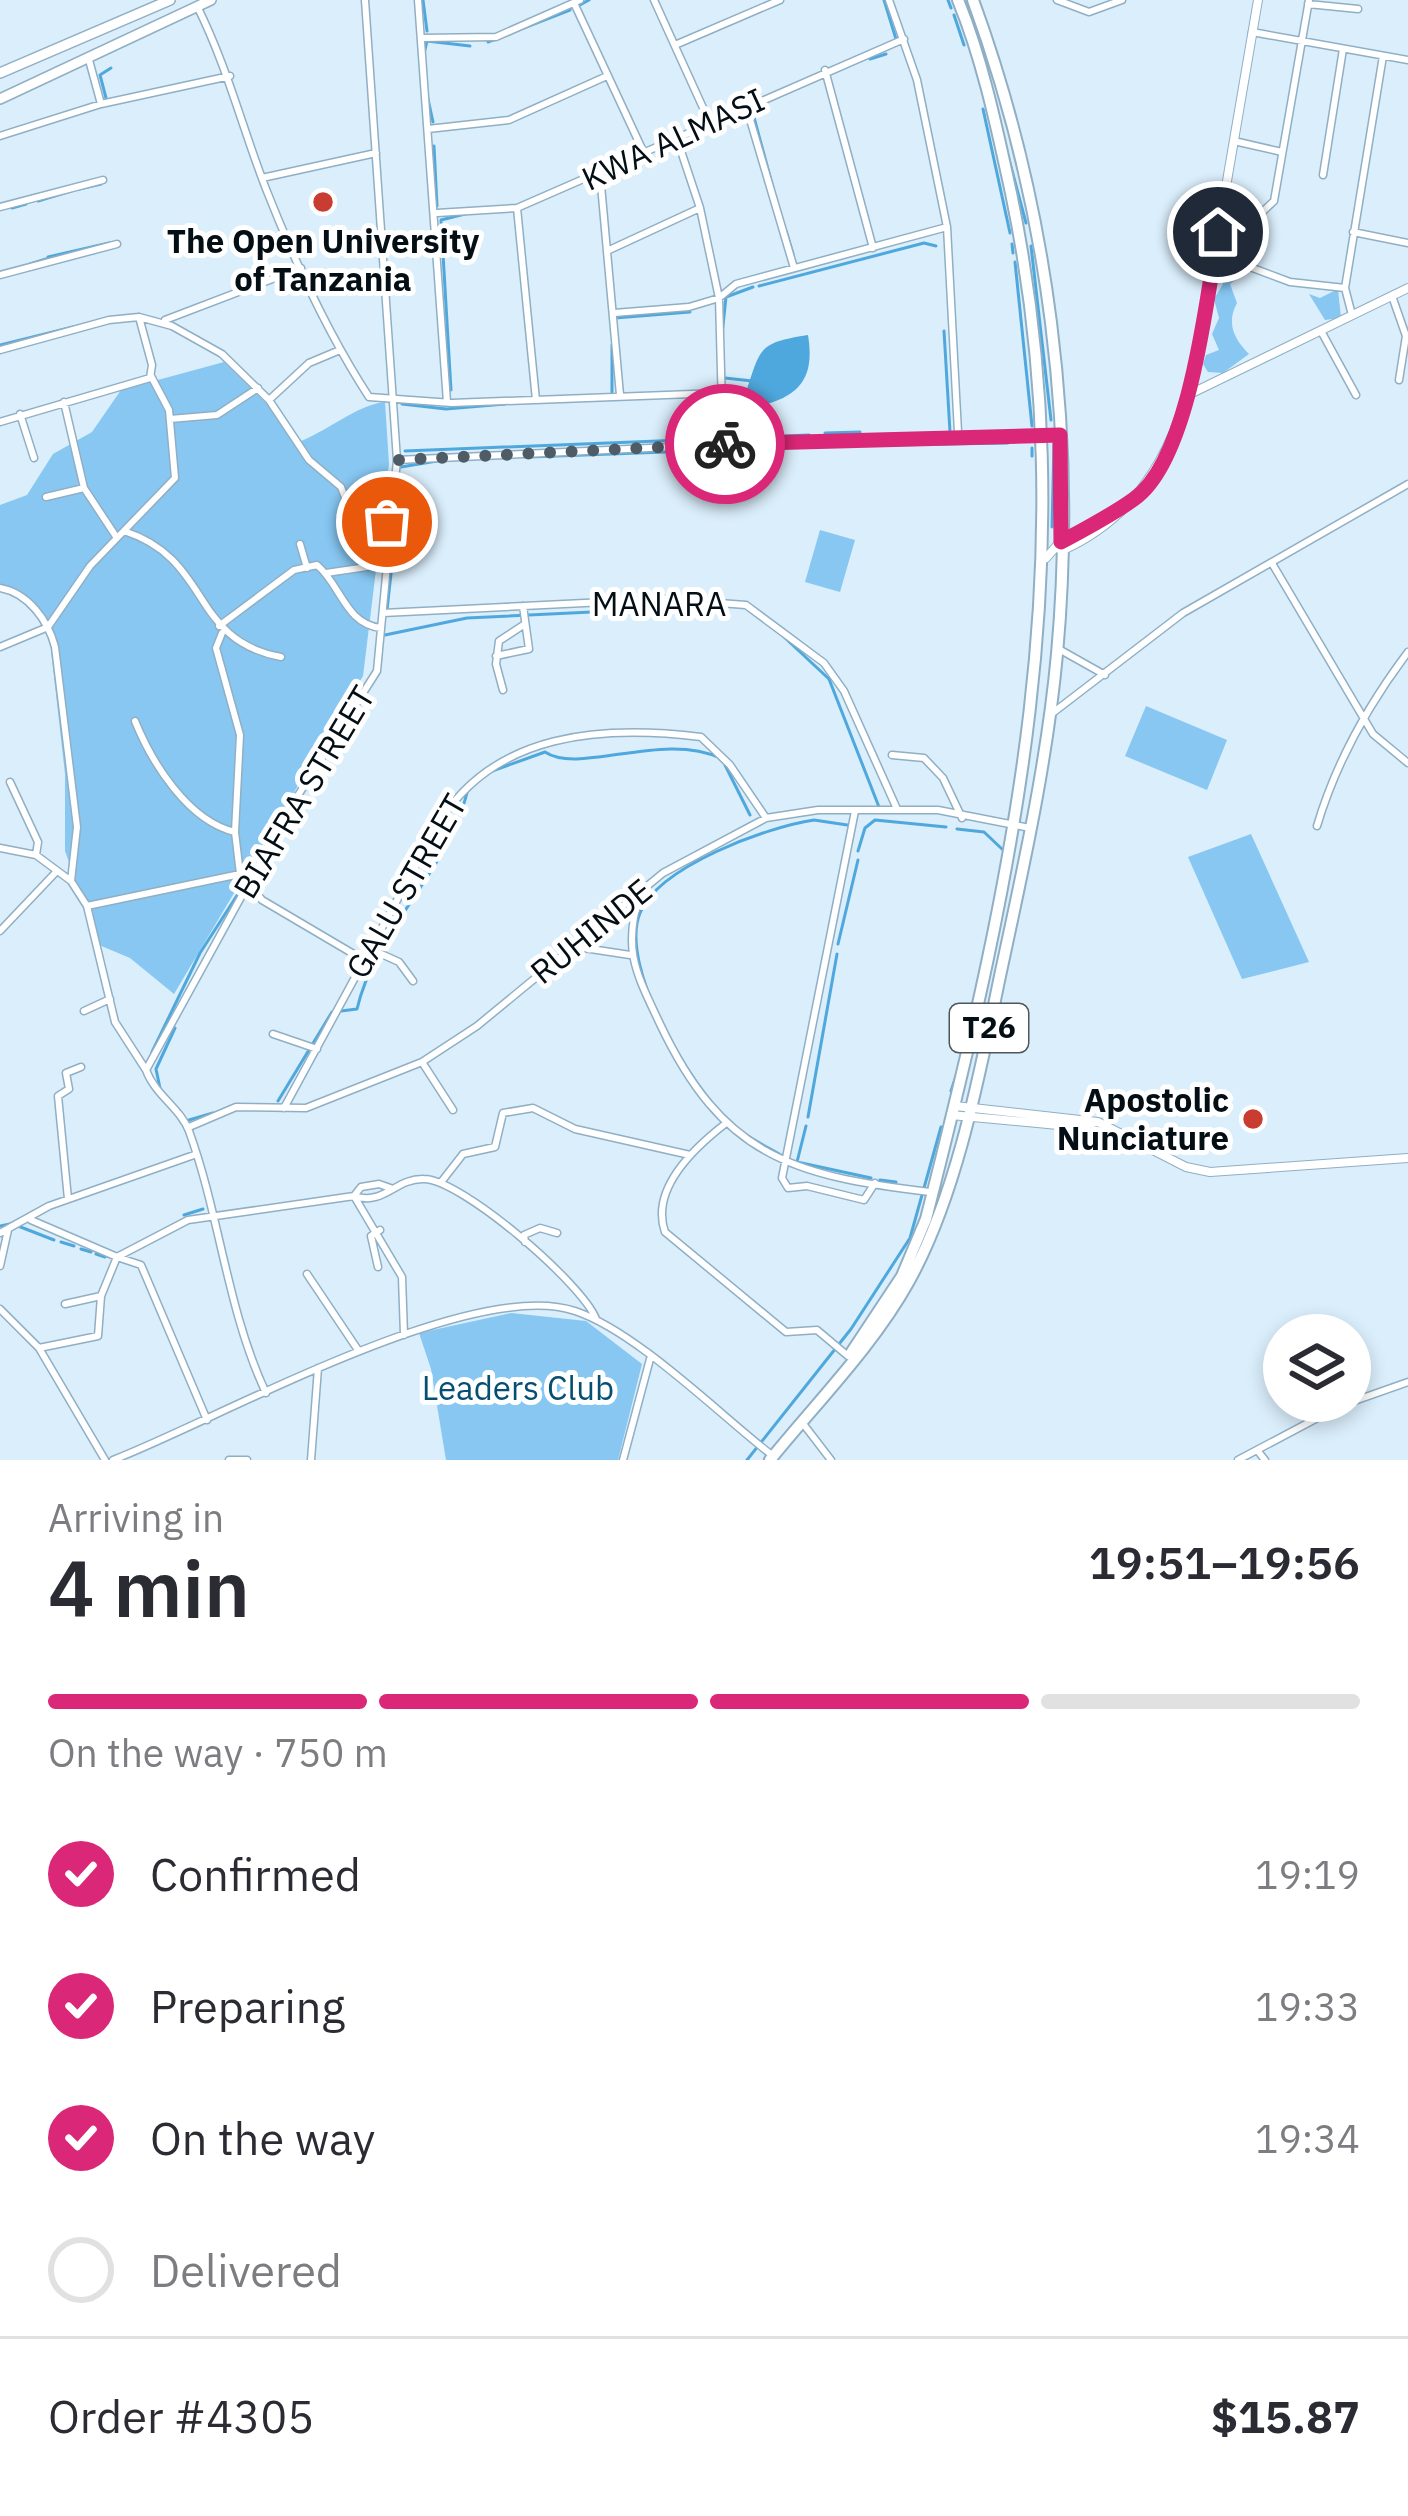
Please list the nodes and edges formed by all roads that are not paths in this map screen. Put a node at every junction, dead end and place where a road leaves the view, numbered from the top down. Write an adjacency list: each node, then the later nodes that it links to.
1 (170, 0): 26 (main road)
2 (211, 0): 15 (main road)
3 (365, 0): 40 (street, BIAFRA STREET)
4 (418, 0): 18 (street)
5 (654, 0): 21 (street)
6 (780, 0): 21 (street)
7 (890, 0): 19 (street)
8 (958, 0): 89 (highway, T26)
9 (973, 0): 90 (highway, T26)
10 (1057, 0): 11 (street)
11 (1122, 0)
12 (1258, 0): 17 (street)
13 (577, 1): 18 (street); 29 (street)
14 (1308, 2): 16 (street); 20 (street)
15 (197, 6): 23 (main road); 28 (street)
16 (1358, 9)
17 (1252, 32): 20 (street); 37 (street)
18 (421, 38): 34 (street)
19 (904, 39): 27 (street, KWA ALMASI); 50 (street)
20 (1300, 40): 22 (street); 39 (street)
21 (675, 45): 33 (street)
22 (1343, 50): 24 (street); 42 (street)
23 (88, 56): 30 (main road); 31 (street)
24 (1383, 56): 25 (street); 52 (street)
25 (1408, 60)
26 (1, 69)
27 (824, 70): 32 (street, KWA ALMASI); 55 (street)
28 (230, 76): 31 (street); 43 (street)
29 (607, 76): 34 (street); 38 (street)
30 (0, 99)
31 (101, 104): 36 (street)
32 (746, 106): 33 (street, KWA ALMASI); 58 (street)
33 (709, 121): 35 (street, KWA ALMASI)
34 (427, 129): 48 (street)
35 (676, 135): 38 (street, KWA ALMASI); 47 (street)
36 (0, 136)
37 (1234, 141): 39 (street); 49 (street)
38 (643, 152): 41 (street, KWA ALMASI)
39 (1282, 152): 49 (street)
40 (376, 153): 43 (street); 82 (street, BIAFRA STREET)
41 (600, 174): 46 (street, KWA ALMASI); 56 (street)
42 (1323, 175)
43 (262, 178): 57 (street)
44 (103, 180): 45 (street)
45 (0, 207)
46 (517, 208): 48 (street, KWA ALMASI); 81 (street)
47 (700, 208): 56 (street); 63 (street)
48 (436, 213): 84 (street)
49 (1221, 218): 51 (street)
50 (947, 227): 55 (street); 88 (street)
51 (1218, 232): 60 (street); 71 (street)
52 (1353, 232): 53 (street); 60 (street)
53 (1408, 243)
54 (117, 244): 59 (street)
55 (874, 248): 58 (street)
56 (607, 251): 64 (street)
57 (301, 268): 67 (street); 70 (street)
58 (794, 268): 63 (street)
59 (0, 275)
60 (1345, 288): 65 (street)
61 (1408, 288): 62 (street)
62 (1392, 296): 65 (street); 74 (street)
63 (718, 298): 64 (street); 76 (street)
64 (614, 314): 77 (street)
65 (1352, 315): 68 (street)
66 (139, 317): 67 (street); 69 (street); 72 (street)
67 (161, 321): 75 (street)
68 (1321, 331): 73 (street); 79 (street)
69 (0, 350)
70 (340, 350): 80 (street); 82 (street)
71 (1197, 356): 73 (street); 78 (street)
72 (151, 376): 83 (street); 86 (street)
73 (1225, 377): 78 (street)
74 (1399, 380)
75 (258, 388): 80 (street); 86 (street)
76 (719, 393): 77 (street); 91 (street)
77 (620, 395): 81 (street)
78 (1188, 395): 101 (street)
79 (1356, 395)
80 (269, 400): 97 (street)
81 (536, 400): 84 (street)
82 (394, 401): 84 (street); 93 (street, BIAFRA STREET)
83 (64, 402): 85 (street); 95 (street)
84 (447, 402)
85 (20, 414): 87 (street); 92 (street)
86 (170, 419): 98 (street)
87 (0, 422)
88 (958, 434): 89 (street); 91 (street)
89 (1040, 434): 90 (street); 102 (highway, T26)
90 (1060, 435): 101 (highway, T26)
91 (723, 444): 93 (street)
92 (34, 458)
93 (397, 460): 97 (street, BIAFRA STREET)
94 (1408, 484): 104 (street)
95 (84, 488): 96 (street); 99 (street)
96 (46, 497)
97 (391, 521): 103 (street, BIAFRA STREET)
98 (124, 530): 99 (street); 112 (street)
99 (117, 538): 110 (street)
100 (300, 544): 105 (street)
101 (1061, 546): 102 (street); 114 (highway, T26)
102 (1046, 558): 130 (highway, T26)
103 (387, 564): 106 (street); 108 (street, BIAFRA STREET)
104 (1273, 565): 118 (street); 121 (street)
105 (307, 568): 106 (street); 112 (street)
106 (326, 573): 111 (street)
107 (0, 588): 110 (street)
108 (382, 613): 109 (street, MANARA); 111 (street, BIAFRA STREET)
109 (524, 615): 117 (street); 117 (street); 126 (street, MANARA)
110 (48, 627): 113 (street); 138 (street)
111 (381, 628): 139 (street, BIAFRA STREET)
112 (220, 630): 116 (street); 133 (street)
113 (0, 647)
114 (1057, 648): 118 (street); 120 (highway, T26)
115 (1408, 652): 121 (street)
116 (281, 656)
117 (496, 656): 119 (street)
118 (1106, 675): 120 (street)
119 (503, 691)
120 (1050, 715): 132 (highway, T26)
121 (1363, 718): 124 (street); 131 (street)
122 (135, 721): 133 (street)
123 (892, 755): 129 (street)
124 (1408, 763)
125 (10, 782): 135 (street)
126 (897, 809): 127 (street, RUHINDE); 129 (street, RUHINDE)
127 (855, 811): 128 (street, RUHINDE); 164 (street)
128 (766, 818): 140 (street, RUHINDE); 144 (street, GALU STREET)
129 (962, 818): 130 (street, RUHINDE)
130 (1016, 822): 132 (street); 157 (highway, T26)
131 (1317, 826)
132 (1031, 829): 158 (highway, T26)
133 (235, 832): 137 (street)
134 (0, 848): 135 (street)
135 (36, 855): 136 (street)
136 (57, 871): 138 (street); 142 (street)
137 (240, 874): 139 (street); 141 (street)
138 (71, 880): 141 (street)
139 (248, 885): 146 (street); 154 (street, BIAFRA STREET)
140 (641, 890): 143 (street, RUHINDE); 145 (street)
141 (87, 906): 148 (street)
142 (0, 931)
143 (572, 946): 145 (street); 152 (street, RUHINDE)
144 (368, 948): 146 (street, GALU STREET); 147 (street)
145 (630, 955): 159 (street)
146 (362, 959): 151 (street, GALU STREET)
147 (413, 980)
148 (110, 999): 149 (street); 154 (street)
149 (84, 1011)
150 (273, 1034): 151 (street)
151 (317, 1049): 155 (street, GALU STREET)
152 (422, 1062): 155 (street, RUHINDE); 156 (street)
153 (81, 1066): 170 (street)
154 (146, 1070): 160 (street)
155 (284, 1108): 160 (street, RUHINDE)
156 (453, 1110)
157 (951, 1110): 158 (street); 168 (highway, T26)
158 (966, 1114): 163 (street); 194 (highway, T26)
159 (725, 1124): 162 (street); 164 (street)
160 (188, 1127): 161 (street)
161 (194, 1155): 170 (street); 171 (street)
162 (690, 1155): 165 (street); 188 (street)
163 (1408, 1158)
164 (787, 1164): 166 (street); 166 (street)
165 (442, 1181): 167 (street); 176 (street)
166 (875, 1183): 168 (street)
167 (393, 1189): 169 (street); 169 (street)
168 (932, 1192): 188 (highway, T26)
169 (354, 1196): 171 (street); 173 (street)
170 (68, 1199): 172 (street)
171 (211, 1216): 177 (street); 192 (street)
172 (31, 1220): 174 (street); 177 (street)
173 (380, 1231): 179 (street); 185 (street)
174 (4, 1232): 178 (street)
175 (557, 1233): 176 (street)
176 (525, 1239): 184 (street)
177 (117, 1257): 181 (street); 193 (street)
178 (0, 1266)
179 (377, 1267)
180 (307, 1274): 187 (street)
181 (101, 1296): 182 (street); 186 (street)
182 (65, 1304)
183 (0, 1309): 186 (street)
184 (596, 1319): 185 (street); 189 (street)
185 (404, 1335): 187 (street)
186 (39, 1348): 197 (street)
187 (358, 1350): 190 (street)
188 (848, 1356): 196 (highway, T26)
189 (650, 1359): 196 (street); 201 (street)
190 (318, 1368): 192 (street); 200 (street)
191 (1408, 1382): 195 (street)
192 (266, 1394): 193 (street)
193 (207, 1420): 197 (street)
194 (801, 1420): 196 (highway, T26); 202 (street)
195 (1257, 1450): 203 (street); 204 (street)
196 (769, 1458)
197 (108, 1460)
198 (229, 1460): 199 (street)
199 (247, 1460)
200 (311, 1460)
201 (623, 1460)
202 (831, 1460)
203 (1238, 1460)
204 (1265, 1460)

